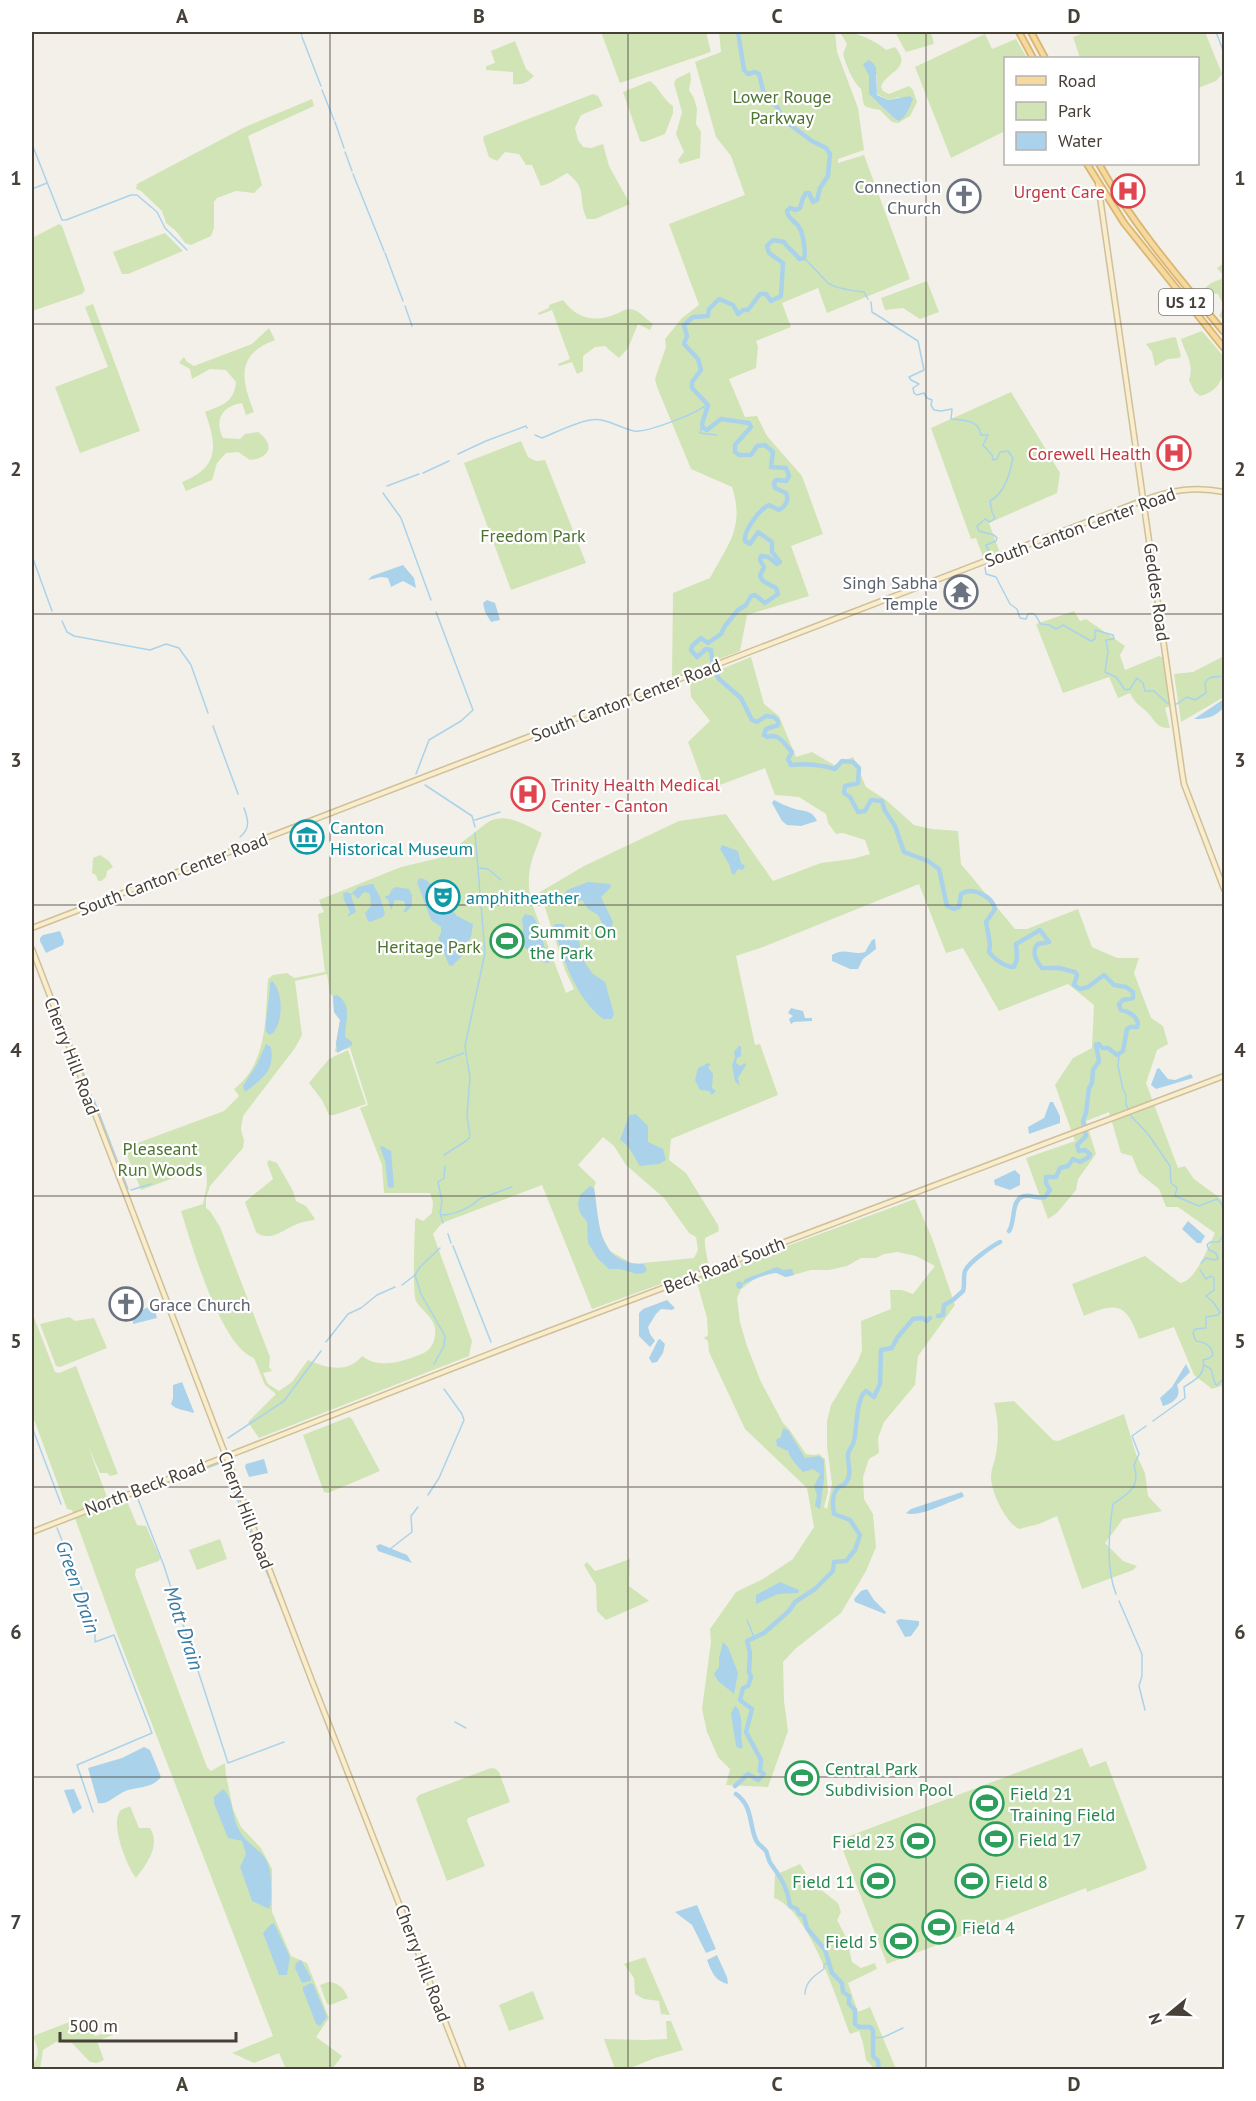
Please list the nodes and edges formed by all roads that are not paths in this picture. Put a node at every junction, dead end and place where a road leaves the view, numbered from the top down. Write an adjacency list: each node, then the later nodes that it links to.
1 (1019, 32): 2 (main road); 3 (main road)
2 (1030, 32): 4 (main road)
3 (1032, 57)
4 (1044, 57)
5 (1089, 165): 7 (main road, US 12)
6 (1101, 165): 8 (main road, US 12)
7 (1098, 182): 9 (main road, US 12); 15 (main road, Geddes Road)
8 (1160, 252): 9 (main road); 10 (main road, US 12)
9 (1149, 255): 11 (main road, US 12)
10 (1177, 273): 11 (main road); 12 (main road, US 12)
11 (1166, 276): 13 (main road, US 12)
12 (1224, 332)
13 (1224, 348)
14 (1224, 492): 15 (main road, South Canton Center Road)
15 (1144, 500): 16 (main road, Geddes Road); 17 (main road, South Canton Center Road)
16 (1224, 889)
17 (32, 928)
18 (32, 949): 20 (main road, Cherry Hill Road)
19 (1224, 1076): 20 (main road, Beck Road South)
20 (225, 1456): 21 (main road, North Beck Road); 22 (main road, Cherry Hill Road)
21 (32, 1532)
22 (464, 2070)

